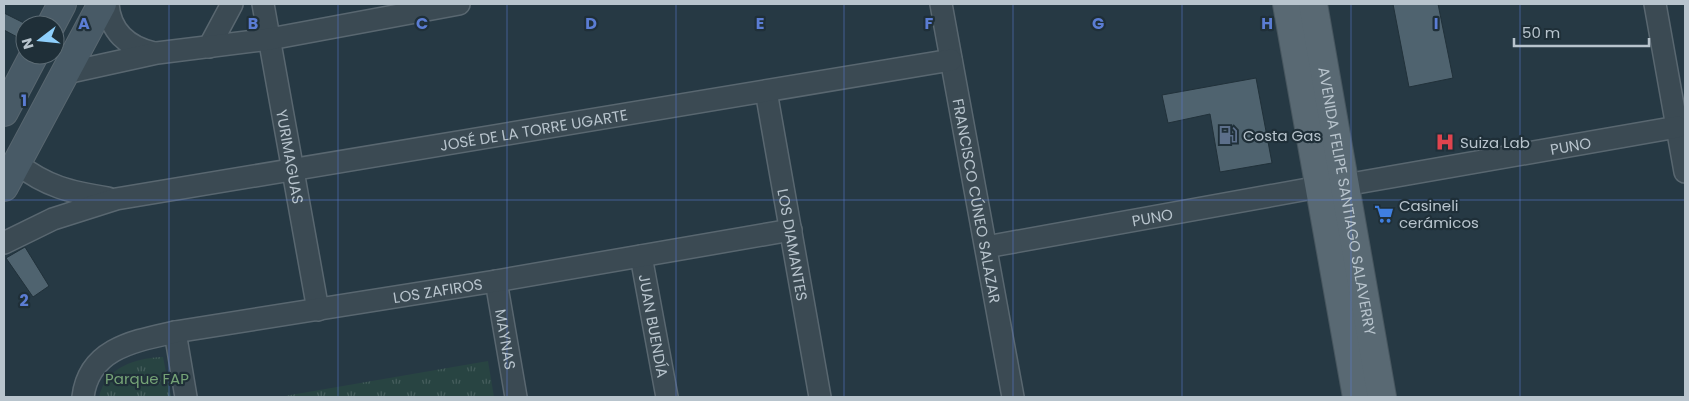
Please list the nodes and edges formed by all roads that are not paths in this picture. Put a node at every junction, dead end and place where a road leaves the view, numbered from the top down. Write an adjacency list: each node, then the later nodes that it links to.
1 (102, 4): 15 (main road)
2 (108, 4): 12 (street)
3 (232, 4): 11 (street)
4 (263, 4): 10 (street, YURIMAGUAS)
5 (459, 4): 10 (street)
6 (942, 4): 13 (street, FRANCISCO CÚNEO SALAZAR)
7 (1287, 4): 22 (main road, AVENIDA FELIPE SANTIAGO SALAVERRY)
8 (1313, 4): 22 (main road, AVENIDA FELIPE SANTIAGO SALAVERRY)
9 (1655, 4): 18 (street)
10 (270, 39): 11 (street); 20 (street, YURIMAGUAS)
11 (209, 47): 12 (street)
12 (156, 53): 15 (street)
13 (951, 60): 16 (street, JOSÉ DE LA TORRE UGARTE); 26 (street, FRANCISCO CÚNEO SALAZAR)
14 (29, 65): 17 (main road)
15 (66, 73): 21 (main road)
16 (766, 92): 20 (street, JOSÉ DE LA TORRE UGARTE); 24 (street, LOS DIAMANTES)
17 (4, 112)
18 (1677, 126): 19 (street); 22 (street, PUNO)
19 (1684, 160)
20 (292, 170): 23 (street, JOSÉ DE LA TORRE UGARTE); 29 (street, YURIMAGUAS)
21 (10, 175): 23 (street, JOSÉ DE LA TORRE UGARTE)
22 (1332, 186): 26 (street, PUNO); 37 (main road, AVENIDA FELIPE SANTIAGO SALAVERRY); 38 (main road, AVENIDA FELIPE SANTIAGO SALAVERRY)
23 (116, 200): 25 (street, JOSÉ DE LA TORRE UGARTE)
24 (791, 230): 27 (street, LOS ZAFIROS); 35 (street, LOS DIAMANTES)
25 (4, 243)
26 (986, 247): 36 (street, FRANCISCO CÚNEO SALAZAR)
27 (641, 256): 28 (street, LOS ZAFIROS); 34 (street, JUAN BUENDÍA)
28 (496, 281): 29 (street, LOS ZAFIROS); 33 (street, MAYNAS)
29 (318, 310): 30 (street, LOS ZAFIROS)
30 (175, 332): 31 (street, LOS ZAFIROS); 32 (street)
31 (83, 397)
32 (186, 397)
33 (516, 397)
34 (667, 397)
35 (820, 397)
36 (1013, 397)
37 (1357, 397)
38 (1382, 397)

